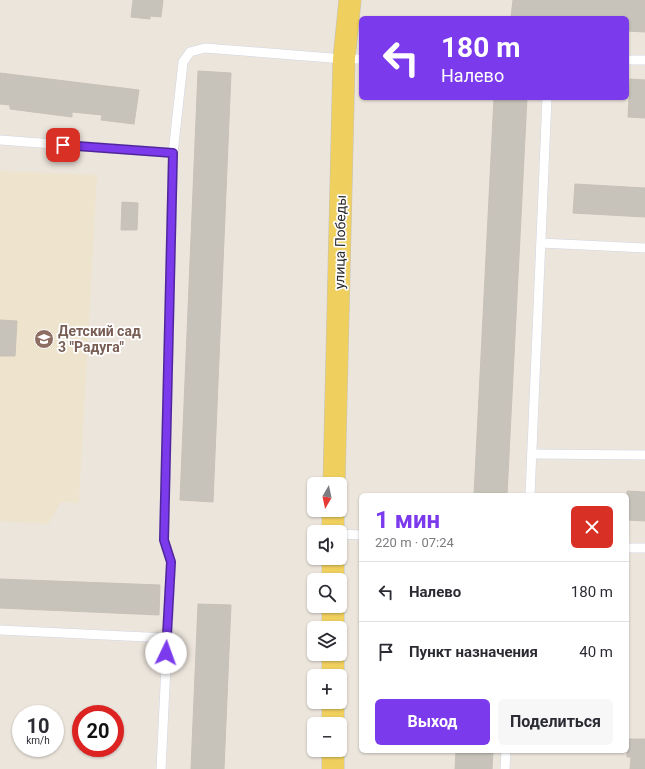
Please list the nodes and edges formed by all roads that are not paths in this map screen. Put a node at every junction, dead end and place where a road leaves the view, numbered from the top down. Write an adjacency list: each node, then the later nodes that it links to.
1 (350, 0): 2 (main road, улица Победы)
2 (353, 59): 7 (lane); 12 (main road, улица Победы)
3 (629, 60): 4 (lane)
4 (645, 60)
5 (547, 100): 8 (lane)
6 (0, 140): 7 (lane)
7 (173, 153): 19 (lane)
8 (541, 243): 9 (lane); 10 (lane)
9 (645, 248)
10 (532, 454): 11 (lane); 13 (lane)
11 (645, 455)
12 (334, 477)
13 (530, 493)
14 (347, 534): 15 (lane)
15 (359, 535)
16 (629, 548): 17 (lane)
17 (645, 548)
18 (0, 630): 19 (lane)
19 (167, 638): 22 (lane)
20 (506, 753): 24 (lane)
21 (333, 757): 23 (main road)
22 (161, 769)
23 (333, 769)
24 (504, 769)

